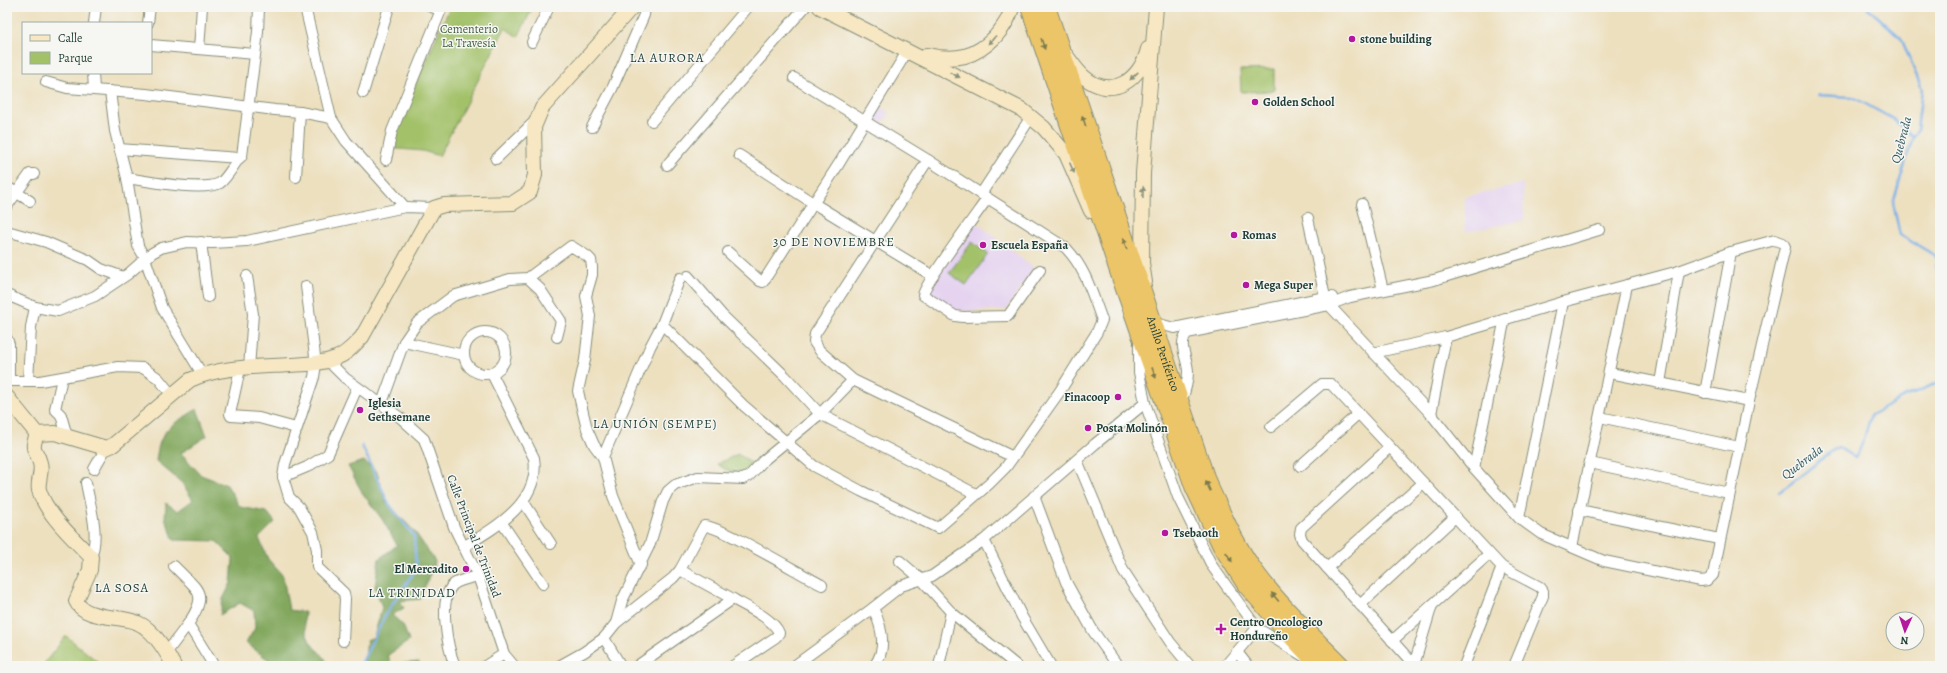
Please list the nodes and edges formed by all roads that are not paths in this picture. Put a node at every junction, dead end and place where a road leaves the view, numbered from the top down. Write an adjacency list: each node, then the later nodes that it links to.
1 (96, 7): 18 (street)
2 (150, 7): 19 (street)
3 (202, 7): 24 (street)
4 (259, 7): 26 (street)
5 (305, 7): 36 (street)
6 (389, 7): 32 (street)
7 (431, 7): 45 (street)
8 (549, 7): 21 (street)
9 (632, 7): 37 (street)
10 (645, 7): 40 (street)
11 (748, 7): 38 (street)
12 (805, 7): 47 (street)
13 (820, 7): 25 (street)
14 (1012, 7): 25 (street, one-way to 25)
15 (1030, 7): 74 (highway, Anillo Periférico, one-way to 74)
16 (1046, 7): 23 (highway, Anillo Periférico)
17 (1156, 7): 20 (street)
18 (94, 22)
19 (148, 22)
20 (1155, 28): 23 (street, one-way to 23); 84 (street, one-way to 20)
21 (532, 42)
22 (152, 45): 24 (street)
23 (1059, 45): 84 (highway, Anillo Periférico, one-way to 23)
24 (199, 49): 26 (street)
25 (908, 50): 35 (street, one-way to 35); 39 (street)
26 (255, 54): 33 (street)
27 (93, 74): 30 (street)
28 (794, 78): 39 (street)
29 (46, 82): 30 (street)
30 (94, 89): 31 (street)
31 (110, 91): 33 (street); 41 (street)
32 (363, 93)
33 (249, 107): 34 (street); 43 (street)
34 (300, 112): 36 (street); 49 (street)
35 (1031, 117): 53 (street); 74 (street, one-way to 74)
36 (331, 118): 58 (street)
37 (536, 120): 44 (street); 59 (street)
38 (652, 121)
39 (865, 121): 46 (street); 55 (street)
40 (592, 127)
41 (119, 149): 43 (street); 50 (street)
42 (739, 155): 55 (street)
43 (239, 158): 50 (street)
44 (496, 159)
45 (386, 160)
46 (928, 160): 53 (street); 63 (street)
47 (667, 165)
48 (34, 174): 52 (street)
49 (296, 177)
50 (127, 178): 67 (street)
51 (7, 187): 52 (street)
52 (17, 192): 54 (street); 57 (street)
53 (984, 196): 71 (street); 125 (street)
54 (30, 201)
55 (813, 203): 63 (street); 65 (street)
56 (1362, 204): 77 (street)
57 (7, 206)
58 (405, 207): 59 (street); 64 (street)
59 (434, 208): 94 (street)
60 (1308, 218): 80 (street)
61 (1599, 230): 77 (street)
62 (7, 231): 72 (street)
63 (875, 240): 71 (street); 101 (street)
64 (201, 242): 67 (street); 78 (street)
65 (728, 252)
66 (1731, 252): 69 (street); 105 (street); 108 (street)
67 (145, 258): 72 (street); 97 (street)
68 (1040, 270): 71 (street)
69 (1679, 271): 75 (street); 103 (street)
70 (247, 276): 95 (street)
71 (933, 276)
72 (123, 277): 82 (street)
73 (528, 278): 87 (street); 91 (street); 124 (street)
74 (1123, 283): 84 (highway, Anillo Periférico)
75 (1627, 285): 81 (street); 96 (street)
76 (306, 286): 94 (street)
77 (1382, 290): 80 (street)
78 (208, 297)
79 (8, 298): 82 (street)
80 (1327, 301): 86 (street); 89 (street); 92 (street)
81 (1563, 302): 83 (street); 140 (street)
82 (35, 307): 102 (street)
83 (1505, 318): 88 (street); 129 (street)
84 (1146, 322): 86 (street); 110 (street); 111 (highway, Anillo Periférico); 174 (highway, Anillo Periférico, one-way to 174)
85 (662, 324): 112 (street); 120 (street); 124 (street)
86 (1174, 328): 89 (street)
87 (557, 337)
88 (1446, 337): 92 (street); 114 (street)
89 (1183, 338): 111 (street)
90 (7, 339): 100 (street)
91 (404, 342): 93 (street); 109 (street)
92 (1373, 353): 114 (street)
93 (464, 355): 98 (street); 98 (street)
94 (322, 362): 95 (street); 104 (street, Calle Principal de Trinidad); 117 (street)
95 (245, 368): 97 (street); 117 (street)
96 (1610, 373): 103 (street); 115 (street)
97 (202, 374): 106 (street)
98 (492, 374): 137 (street)
99 (62, 378): 102 (street); 106 (street); 119 (street)
100 (8, 380): 102 (street)
101 (853, 380): 112 (street); 125 (street)
102 (28, 381)
103 (1660, 383): 105 (street)
104 (357, 388): 109 (street, Calle Principal de Trinidad); 131 (street)
105 (1705, 393): 108 (street)
106 (172, 395): 123 (street)
107 (7, 397): 118 (street)
108 (1748, 401): 122 (street)
109 (382, 403): 145 (street, Calle Principal de Trinidad)
110 (1145, 403): 126 (street); 166 (street)
111 (1181, 404): 192 (highway, Anillo Periférico, one-way to 111)
112 (820, 414): 120 (street); 135 (street)
113 (1359, 414): 116 (street); 121 (street); 128 (street)
114 (1431, 414): 129 (street)
115 (1600, 417): 122 (street); 127 (street)
116 (1271, 427)
117 (296, 428): 131 (street)
118 (37, 434): 119 (street); 148 (street)
119 (67, 436): 123 (street)
120 (785, 443): 135 (street); 150 (street)
121 (1390, 447): 133 (street); 153 (street)
122 (1739, 447): 134 (street)
123 (106, 448): 130 (street)
124 (603, 457): 150 (street)
125 (1013, 457): 135 (street)
126 (1077, 460): 136 (street); 189 (street)
127 (1590, 463): 134 (street); 138 (street)
128 (1300, 466)
129 (1474, 468): 140 (street)
130 (94, 469)
131 (283, 477): 168 (street)
132 (86, 483): 148 (street)
133 (1423, 483): 139 (street); 153 (street)
134 (1729, 493): 142 (street)
135 (976, 494)
136 (1034, 496): 143 (street); 188 (street)
137 (523, 501): 141 (street); 144 (street)
138 (1579, 510): 142 (street); 146 (street)
139 (1455, 517): 147 (street); 160 (street)
140 (1519, 518): 146 (street)
141 (502, 523): 145 (street); 157 (street)
142 (1719, 538): 146 (street)
143 (984, 540): 156 (street); 187 (street)
144 (551, 544)
145 (463, 546): 155 (street, Calle Principal de Trinidad)
146 (1572, 548)
147 (1489, 554): 152 (street); 161 (street)
148 (91, 557): 170 (street)
149 (900, 561): 156 (street)
150 (640, 565): 164 (street)
151 (174, 566): 165 (street)
152 (1502, 567): 194 (street); 195 (street)
153 (1327, 568): 160 (street)
154 (680, 570): 158 (street); 159 (street); 164 (street)
155 (478, 576): 172 (street, Calle Principal de Trinidad); 177 (street)
156 (922, 579): 162 (street); 163 (street)
157 (543, 584)
158 (822, 586)
159 (733, 599): 182 (street); 183 (street)
160 (1360, 605): 169 (street)
161 (1432, 605): 169 (street); 193 (street)
162 (874, 608): 173 (street); 184 (street)
163 (951, 612): 185 (street); 186 (street)
164 (616, 623): 167 (street)
165 (188, 624): 170 (street); 176 (street)
166 (1257, 628): 171 (street); 174 (street)
167 (604, 638): 180 (street); 181 (street)
168 (343, 641)
169 (1392, 641): 193 (street)
170 (167, 652): 175 (street)
171 (1236, 652): 190 (street); 191 (street)
172 (504, 654): 178 (street); 179 (street, Calle Principal de Trinidad)
173 (798, 665)
174 (1318, 665)
175 (174, 666)
176 (214, 666)
177 (455, 666)
178 (485, 666)
179 (514, 666)
180 (559, 666)
181 (621, 666)
182 (637, 666)
183 (733, 666)
184 (874, 666)
185 (939, 666)
186 (1017, 666)
187 (1051, 666)
188 (1118, 666)
189 (1190, 666)
190 (1225, 666)
191 (1248, 666)
192 (1341, 666)
193 (1415, 666)
194 (1464, 666)
195 (1514, 666)

